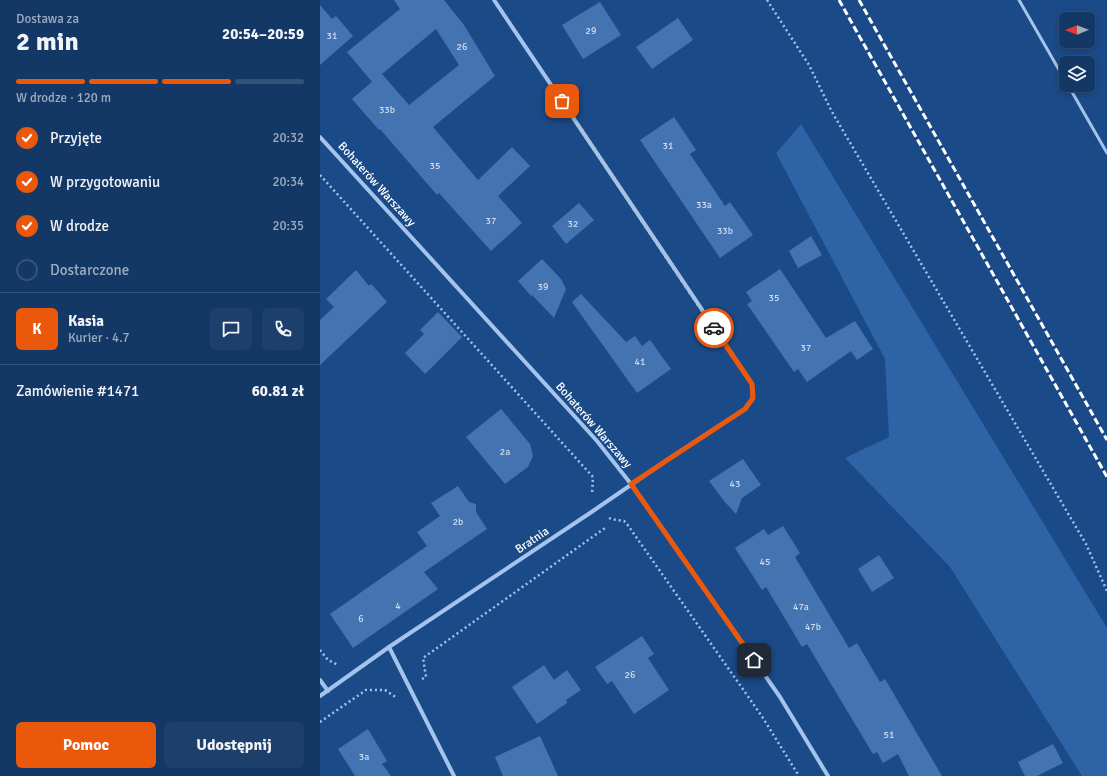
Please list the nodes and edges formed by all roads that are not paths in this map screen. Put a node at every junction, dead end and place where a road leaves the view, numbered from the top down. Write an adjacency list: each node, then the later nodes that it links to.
1 (494, 0): 7 (street, Bratnia)
2 (1019, 0): 3 (lane)
3 (1059, 70)
4 (1072, 92): 6 (lane)
5 (320, 136): 7 (street, Bohaterów Warszawy)
6 (1107, 153)
7 (631, 484): 8 (street, Bratnia); 13 (street, Bohaterów Warszawy)
8 (389, 647): 10 (street, Bratnia); 12 (street)
9 (320, 680): 10 (street)
10 (328, 691): 11 (street, Bratnia)
11 (320, 696)
12 (454, 776)
13 (828, 776)

